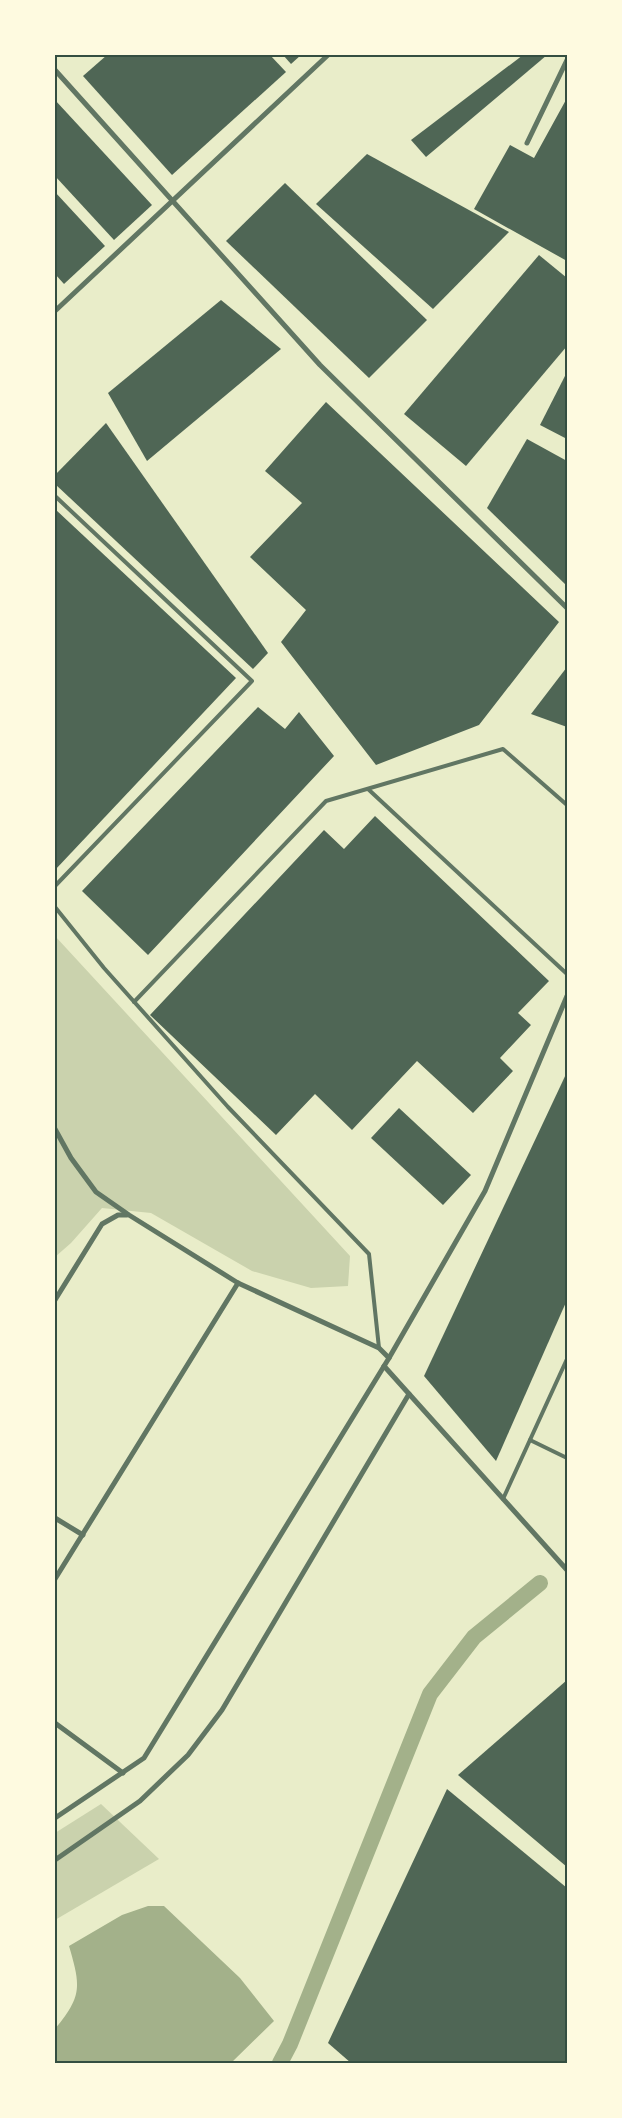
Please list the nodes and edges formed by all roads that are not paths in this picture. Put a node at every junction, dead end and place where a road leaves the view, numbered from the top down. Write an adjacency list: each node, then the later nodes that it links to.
1 (328, 55): 5 (street)
2 (567, 60): 4 (street)
3 (55, 70): 5 (street)
4 (527, 143)
5 (172, 201): 6 (street); 8 (street)
6 (55, 311)
7 (55, 496): 11 (lane)
8 (567, 608)
9 (368, 789): 10 (lane); 13 (lane); 15 (lane)
10 (567, 805)
11 (55, 886)
12 (55, 907): 15 (lane)
13 (567, 974)
14 (567, 996): 21 (street)
15 (134, 1002): 20 (lane)
16 (55, 1129): 17 (street)
17 (129, 1215): 18 (street); 19 (street)
18 (238, 1283): 20 (street); 29 (street)
19 (55, 1300)
20 (379, 1348): 21 (street)
21 (389, 1358): 23 (street)
22 (567, 1359): 25 (lane)
23 (384, 1366): 24 (street); 33 (street)
24 (409, 1394): 27 (street); 35 (street)
25 (530, 1440): 26 (lane); 27 (lane)
26 (567, 1458)
27 (503, 1499): 30 (street)
28 (55, 1518): 29 (street)
29 (83, 1535): 31 (street)
30 (567, 1570)
31 (55, 1579)
32 (55, 1723): 33 (street)
33 (123, 1773): 34 (street)
34 (55, 1818)
35 (55, 1860)

